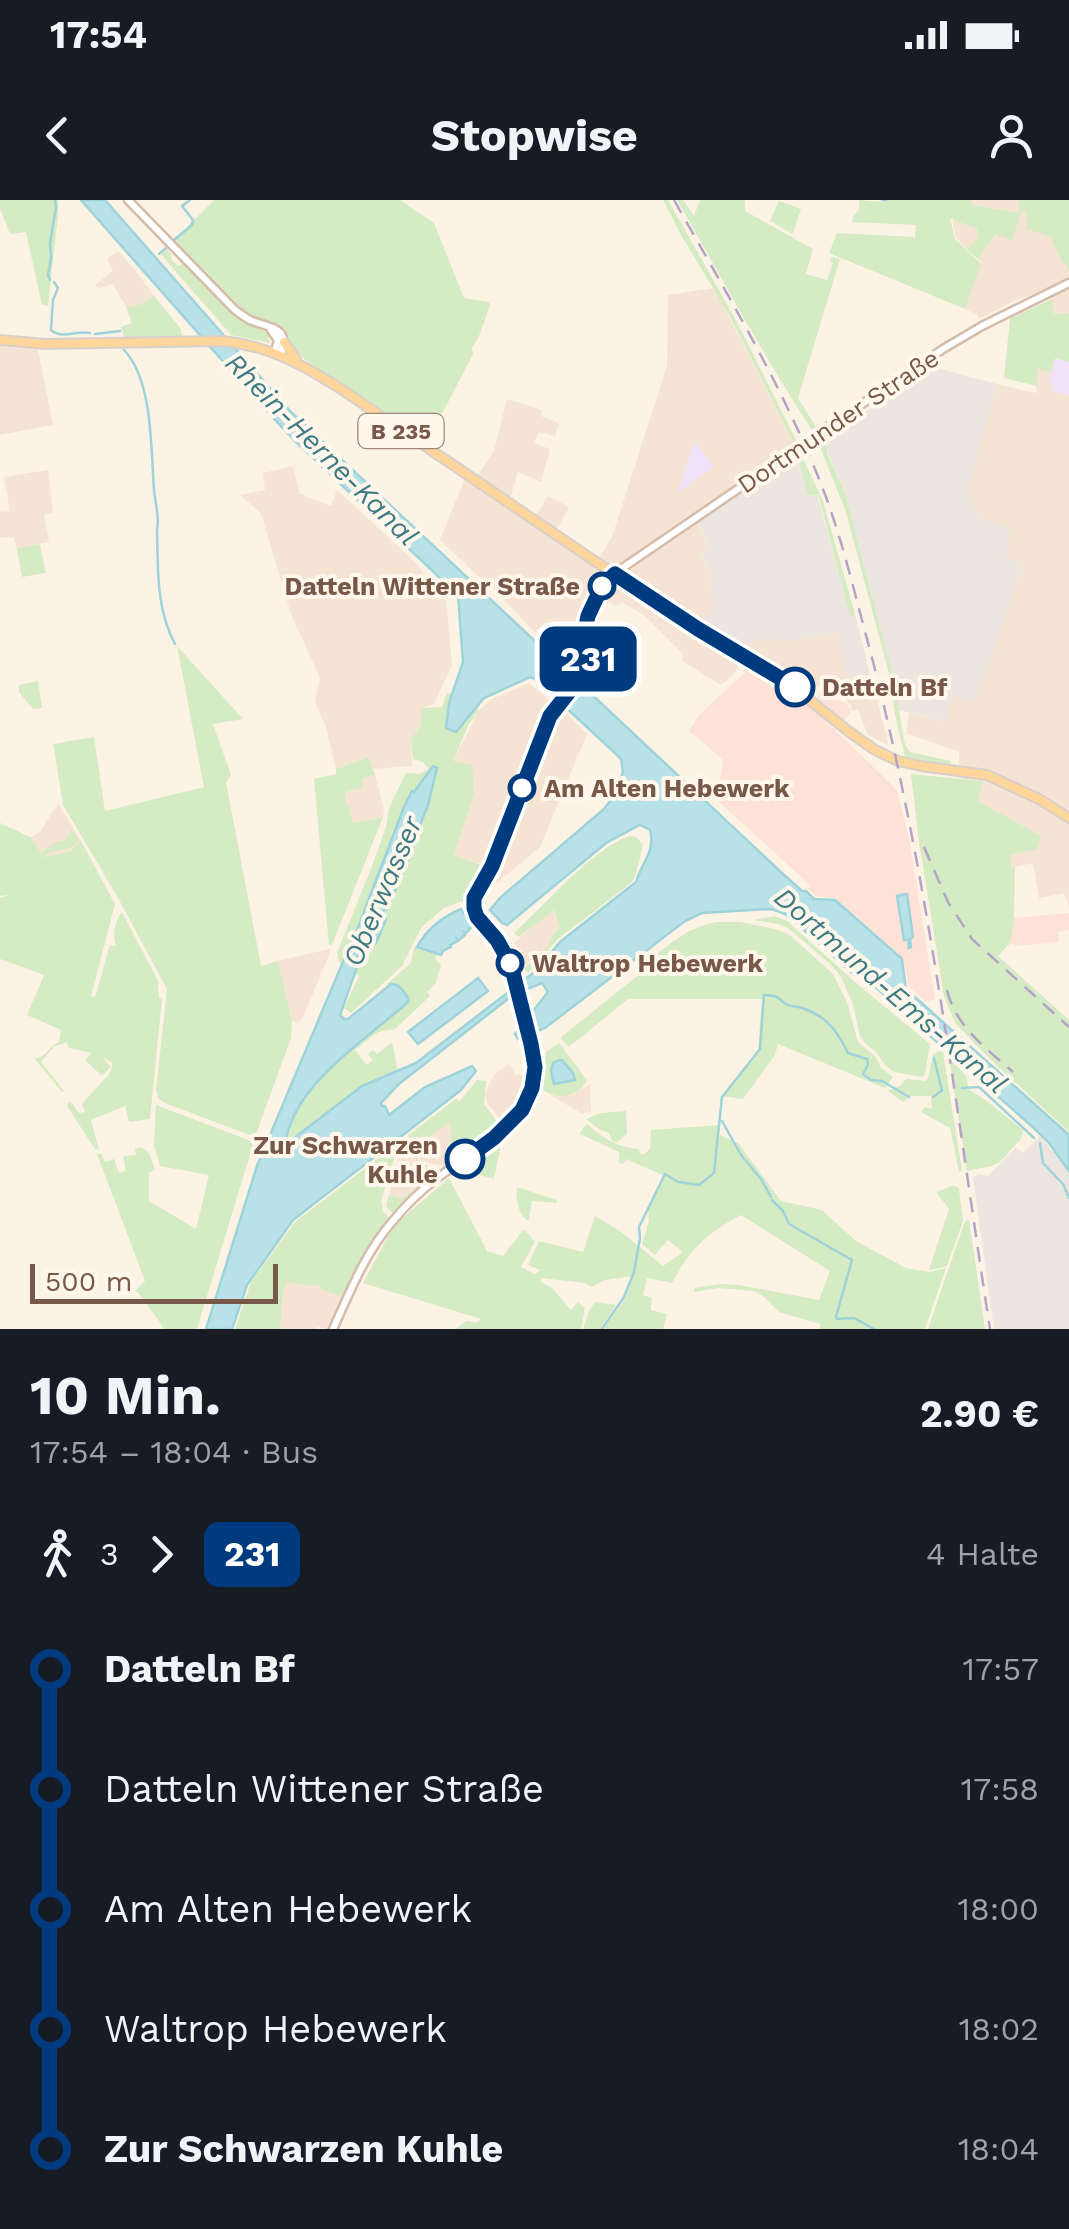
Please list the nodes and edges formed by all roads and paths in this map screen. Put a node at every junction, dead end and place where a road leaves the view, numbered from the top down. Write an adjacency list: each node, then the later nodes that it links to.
1 (128, 200): 3 (main road)
2 (1069, 283): 8 (main road, Dortmunder Straße, bridge)
3 (266, 326): 5 (main road); 6 (main road)
4 (0, 340): 6 (main road, B 235)
5 (284, 342): 6 (main road); 7 (main road, B 235)
6 (278, 353): 7 (main road, B 235)
7 (299, 363): 8 (main road, B 235)
8 (615, 574): 9 (main road, B 235); 10 (main road)
9 (1069, 818)
10 (333, 1329)

